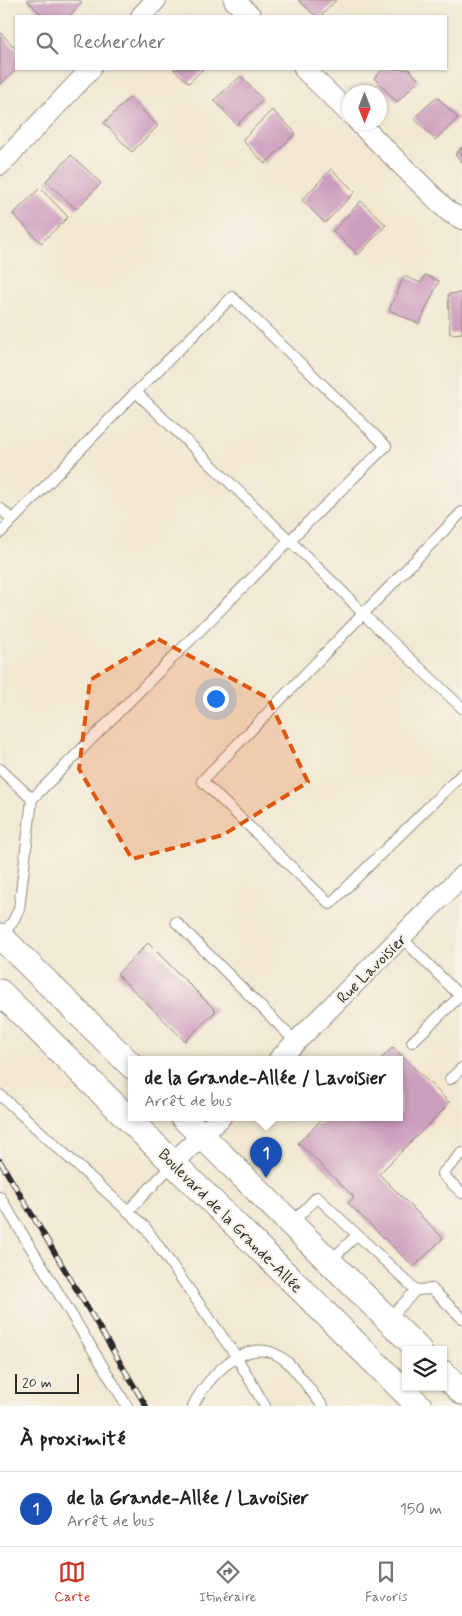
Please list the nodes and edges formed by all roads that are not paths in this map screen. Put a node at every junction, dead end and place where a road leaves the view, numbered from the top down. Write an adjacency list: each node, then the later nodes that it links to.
1 (156, 0): 3 (street)
2 (234, 0): 4 (street)
3 (142, 15)
4 (250, 15)
5 (90, 70): 9 (street)
6 (305, 70): 7 (street)
7 (342, 106)
8 (366, 130): 10 (street)
9 (0, 165)
10 (462, 219)
11 (136, 392): 14 (lane); 16 (lane); 16 (lane)
12 (0, 508): 14 (lane)
13 (462, 512): 17 (lane)
14 (12, 520): 15 (lane)
15 (0, 532)
16 (290, 540): 17 (lane); 21 (lane)
17 (363, 614): 18 (lane); 20 (lane)
18 (462, 708)
19 (0, 769): 21 (lane)
20 (462, 774)
21 (32, 799): 24 (lane)
22 (462, 876): 25 (street, Rue Lavoisier)
23 (176, 922): 28 (lane)
24 (0, 936): 31 (street)
25 (402, 938): 27 (lane); 28 (street, Rue Lavoisier)
26 (0, 992): 35 (street, Boulevard de la Grande-Allée)
27 (461, 997): 29 (lane)
28 (296, 1042): 30 (street, Rue Lavoisier)
29 (412, 1042)
30 (282, 1056)
31 (128, 1062)
32 (462, 1068): 33 (lane)
33 (450, 1079)
34 (0, 1095): 44 (lane)
35 (128, 1119)
36 (131, 1121): 41 (street, Boulevard de la Grande-Allée)
37 (187, 1121): 39 (street)
38 (217, 1121): 39 (street)
39 (202, 1135): 41 (street); 45 (street)
40 (462, 1153): 42 (lane)
41 (173, 1163): 44 (lane); 59 (street, Boulevard de la Grande-Allée)
42 (462, 1193)
43 (0, 1197): 55 (lane)
44 (128, 1211): 52 (lane)
45 (292, 1223): 46 (lane); 47 (street)
46 (357, 1235): 47 (lane); 48 (lane)
47 (330, 1261): 50 (street)
48 (416, 1290): 49 (lane); 50 (lane)
49 (462, 1318)
50 (389, 1320): 51 (street)
51 (416, 1346)
52 (236, 1356): 56 (lane); 57 (lane); 58 (lane)
53 (447, 1377): 54 (street)
54 (462, 1392)
55 (127, 1406)
56 (193, 1406)
57 (265, 1406)
58 (323, 1406)
59 (418, 1406)

